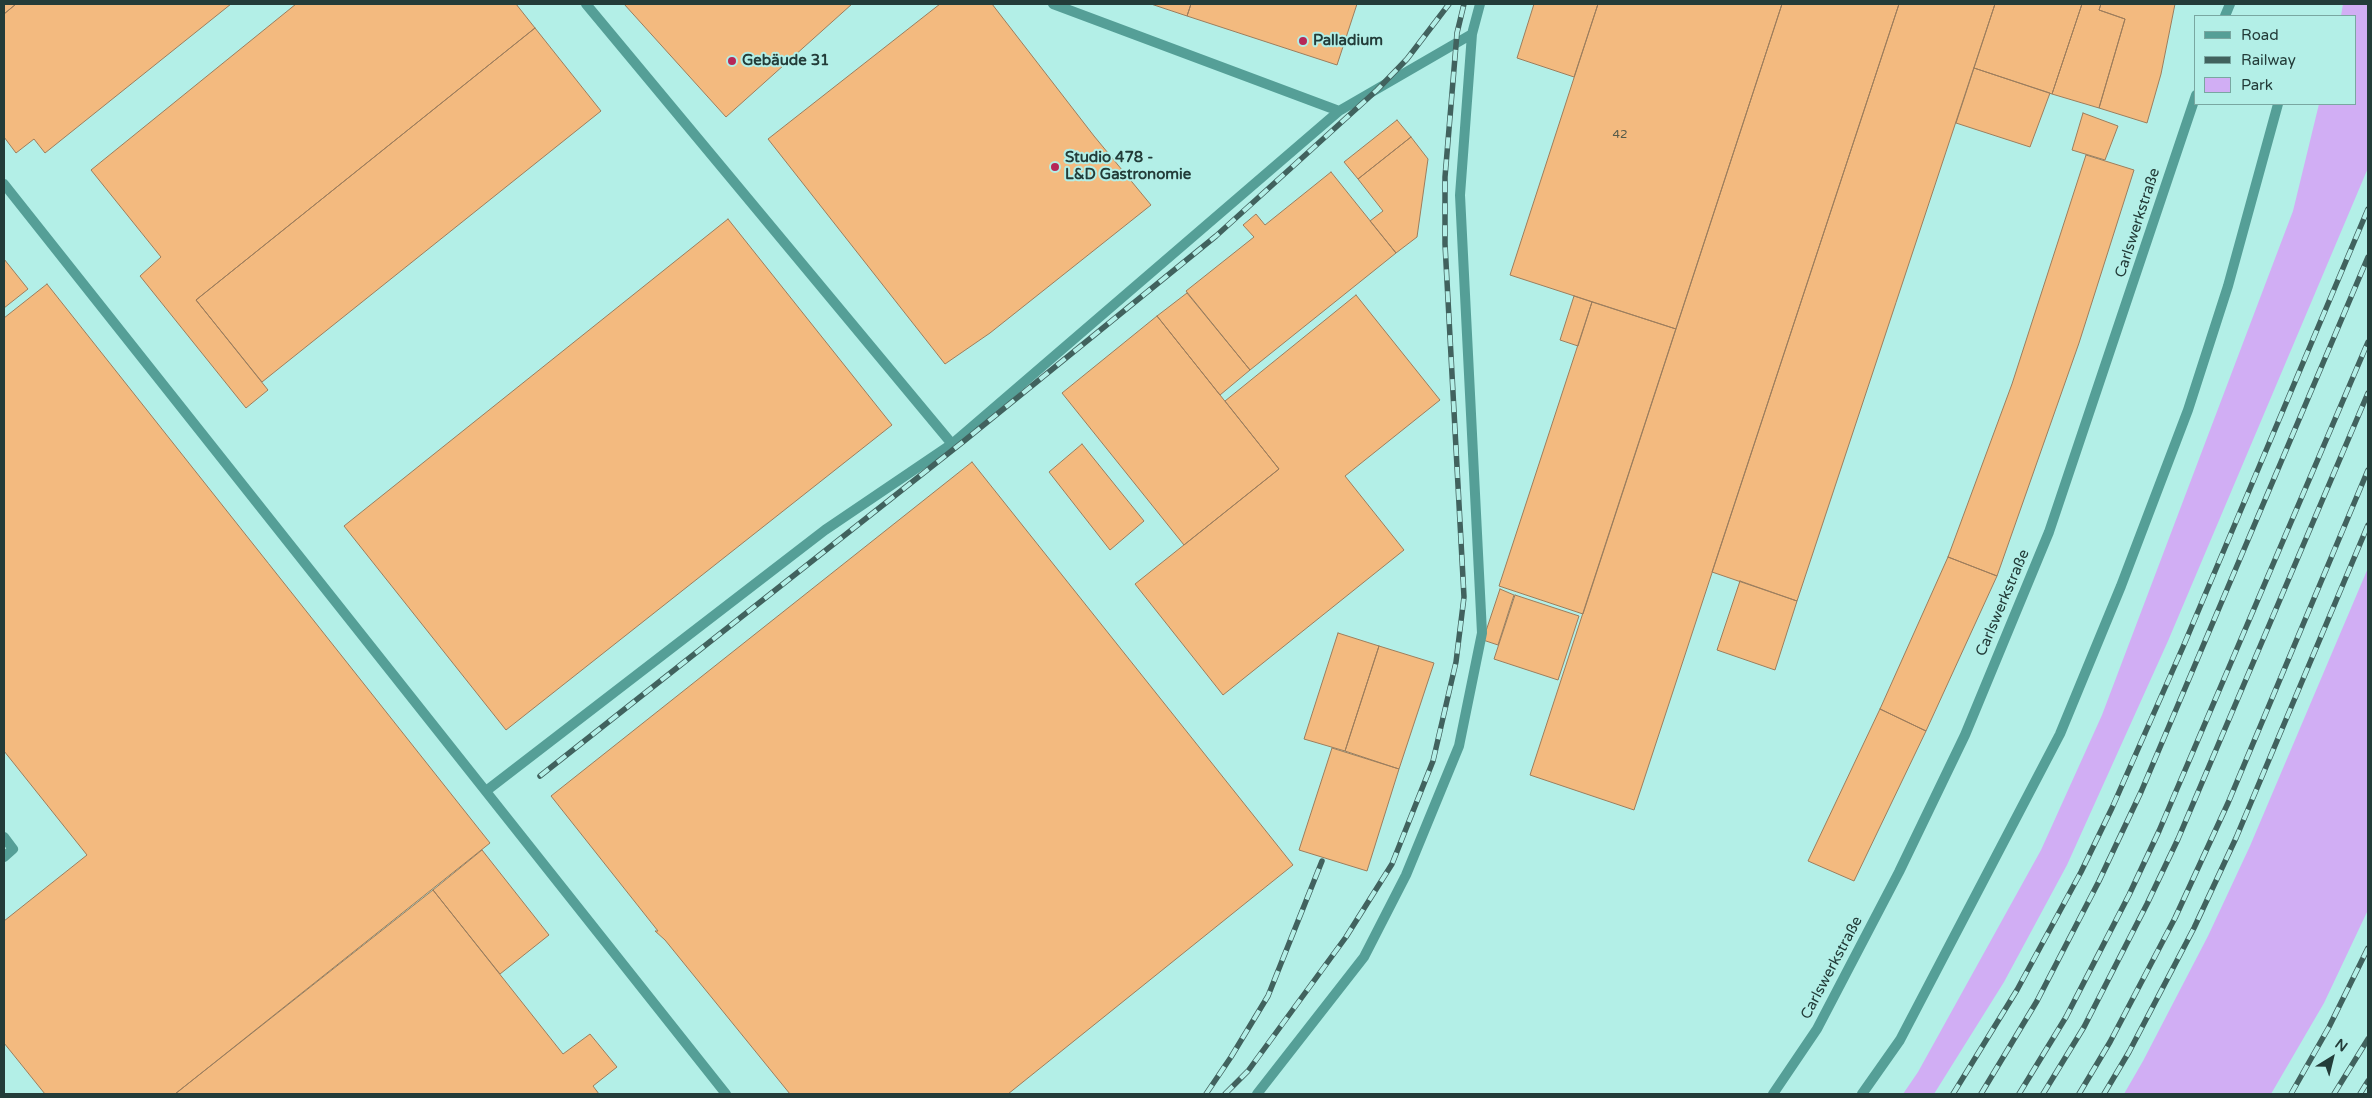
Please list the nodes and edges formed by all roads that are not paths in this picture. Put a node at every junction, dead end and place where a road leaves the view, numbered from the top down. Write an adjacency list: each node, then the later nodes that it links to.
1 (586, 4): 9 (street)
2 (1053, 4): 7 (street)
3 (1480, 4): 4 (street)
4 (1472, 34): 7 (street); 14 (street)
5 (2194, 102): 15 (street, Carlswerkstraße)
6 (2278, 105): 16 (street)
7 (1339, 111): 9 (street)
8 (4, 184): 10 (street)
9 (952, 444): 10 (street)
10 (486, 791): 13 (street)
11 (4, 837): 12 (street)
12 (4, 857)
13 (726, 1094)
14 (1257, 1094)
15 (1773, 1094)
16 (1862, 1094)

